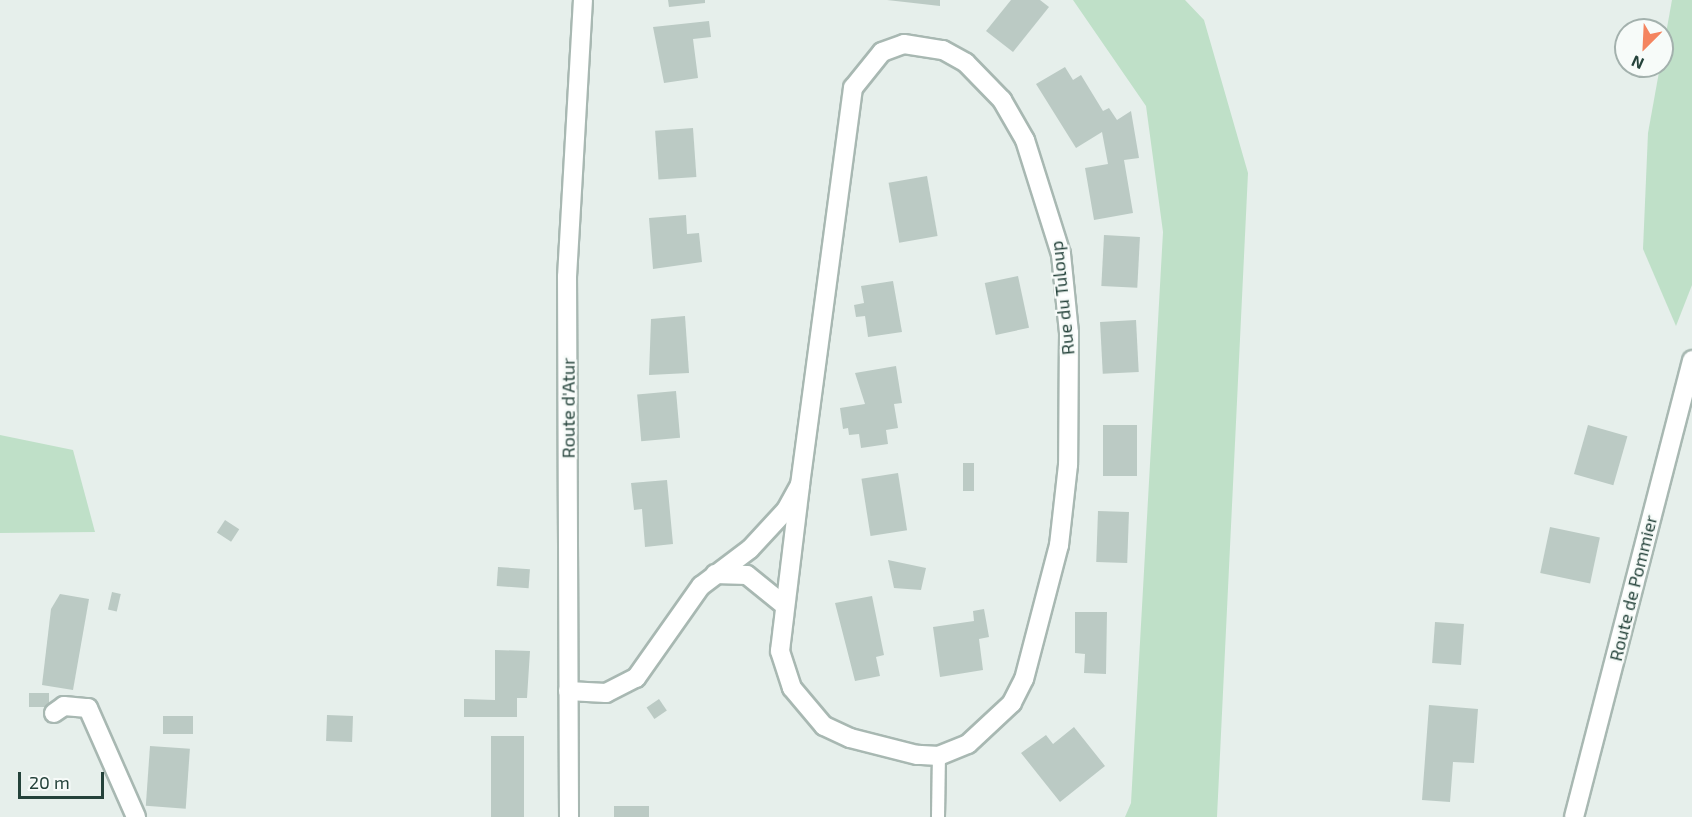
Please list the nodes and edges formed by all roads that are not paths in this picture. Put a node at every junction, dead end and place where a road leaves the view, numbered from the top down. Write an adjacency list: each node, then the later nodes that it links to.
1 (583, 0): 6 (street, Route d'Atur)
2 (1692, 360): 12 (street, Route de Pommier)
3 (800, 485): 4 (street, Rue du Tuloup); 5 (street, Rue du Tuloup); 8 (street, Rue du Tuloup)
4 (715, 574): 5 (street); 6 (street, Rue du Tuloup)
5 (783, 604): 8 (street, Rue du Tuloup)
6 (568, 691): 10 (street, Route d'Atur)
7 (54, 713): 9 (street)
8 (939, 756): 11 (lane)
9 (136, 817)
10 (569, 817)
11 (938, 817)
12 (1574, 817)

